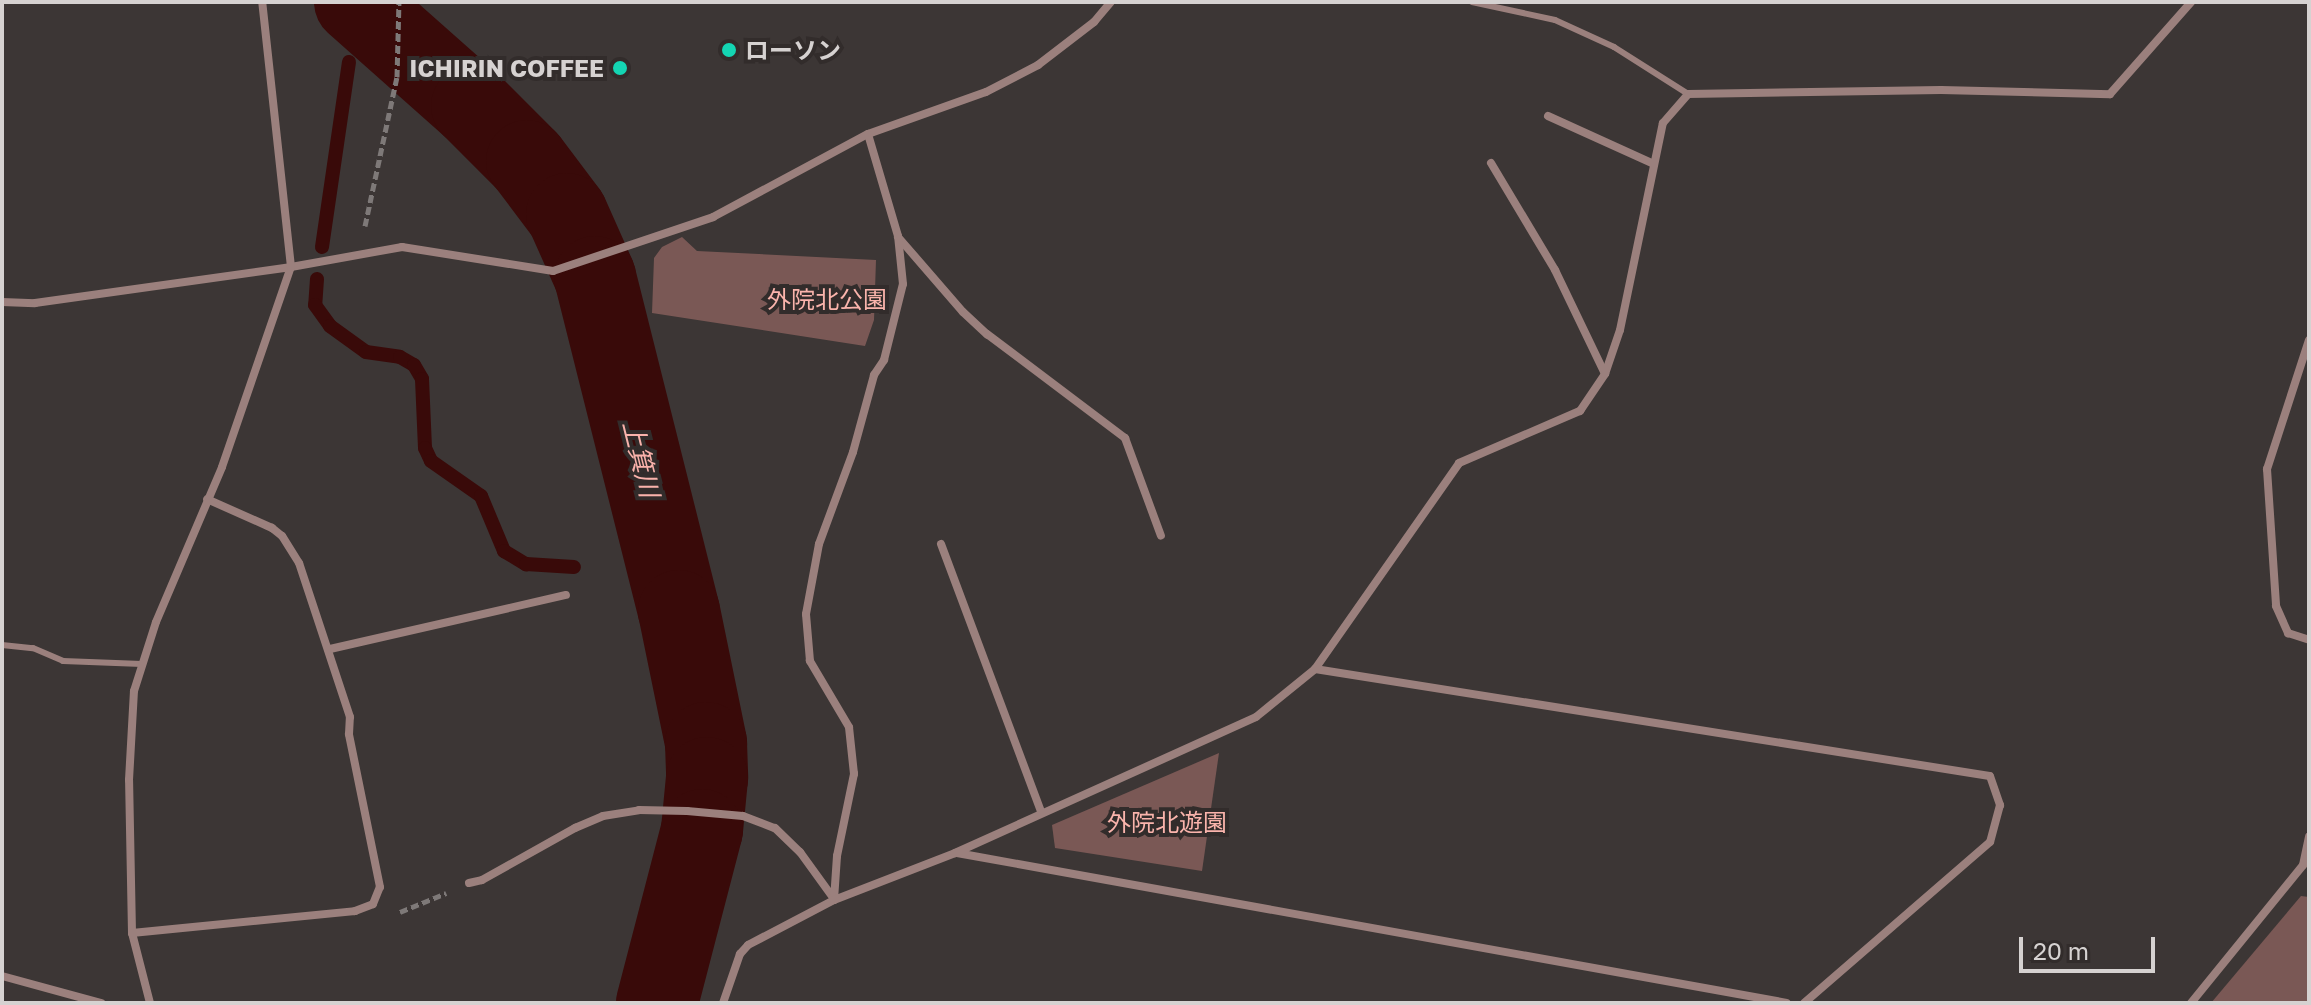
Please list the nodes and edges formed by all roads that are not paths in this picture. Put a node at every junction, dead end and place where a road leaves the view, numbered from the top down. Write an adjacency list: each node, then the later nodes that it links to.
1 (262, 2): 11 (street)
2 (1111, 2): 7 (street)
3 (1472, 2): 5 (lane)
4 (2191, 2): 5 (street)
5 (1688, 94): 9 (street)
6 (1548, 116): 9 (street)
7 (868, 134): 10 (street); 11 (street)
8 (1491, 163): 14 (street)
9 (1654, 164): 14 (street)
10 (898, 236): 16 (street); 29 (street)
11 (291, 267): 12 (street); 15 (street)
12 (2, 302)
13 (2309, 340): 19 (street)
14 (1605, 374): 23 (street)
15 (207, 499): 21 (street); 22 (street)
16 (1161, 536)
17 (941, 544): 24 (street)
18 (566, 595): 21 (street)
19 (2309, 640)
20 (2, 645): 22 (lane)
21 (330, 649): 30 (street)
22 (142, 664): 30 (street)
23 (1315, 669): 24 (street); 36 (street)
24 (1041, 812): 26 (street)
25 (2309, 837): 27 (street)
26 (955, 853): 29 (street); 35 (street)
27 (2306, 865): 37 (street)
28 (469, 883): 29 (street)
29 (834, 900): 34 (street)
30 (132, 933): 33 (street)
31 (2, 976): 32 (street)
32 (101, 1003)
33 (150, 1003)
34 (723, 1003)
35 (1787, 1003)
36 (1804, 1003)
37 (2191, 1003)

